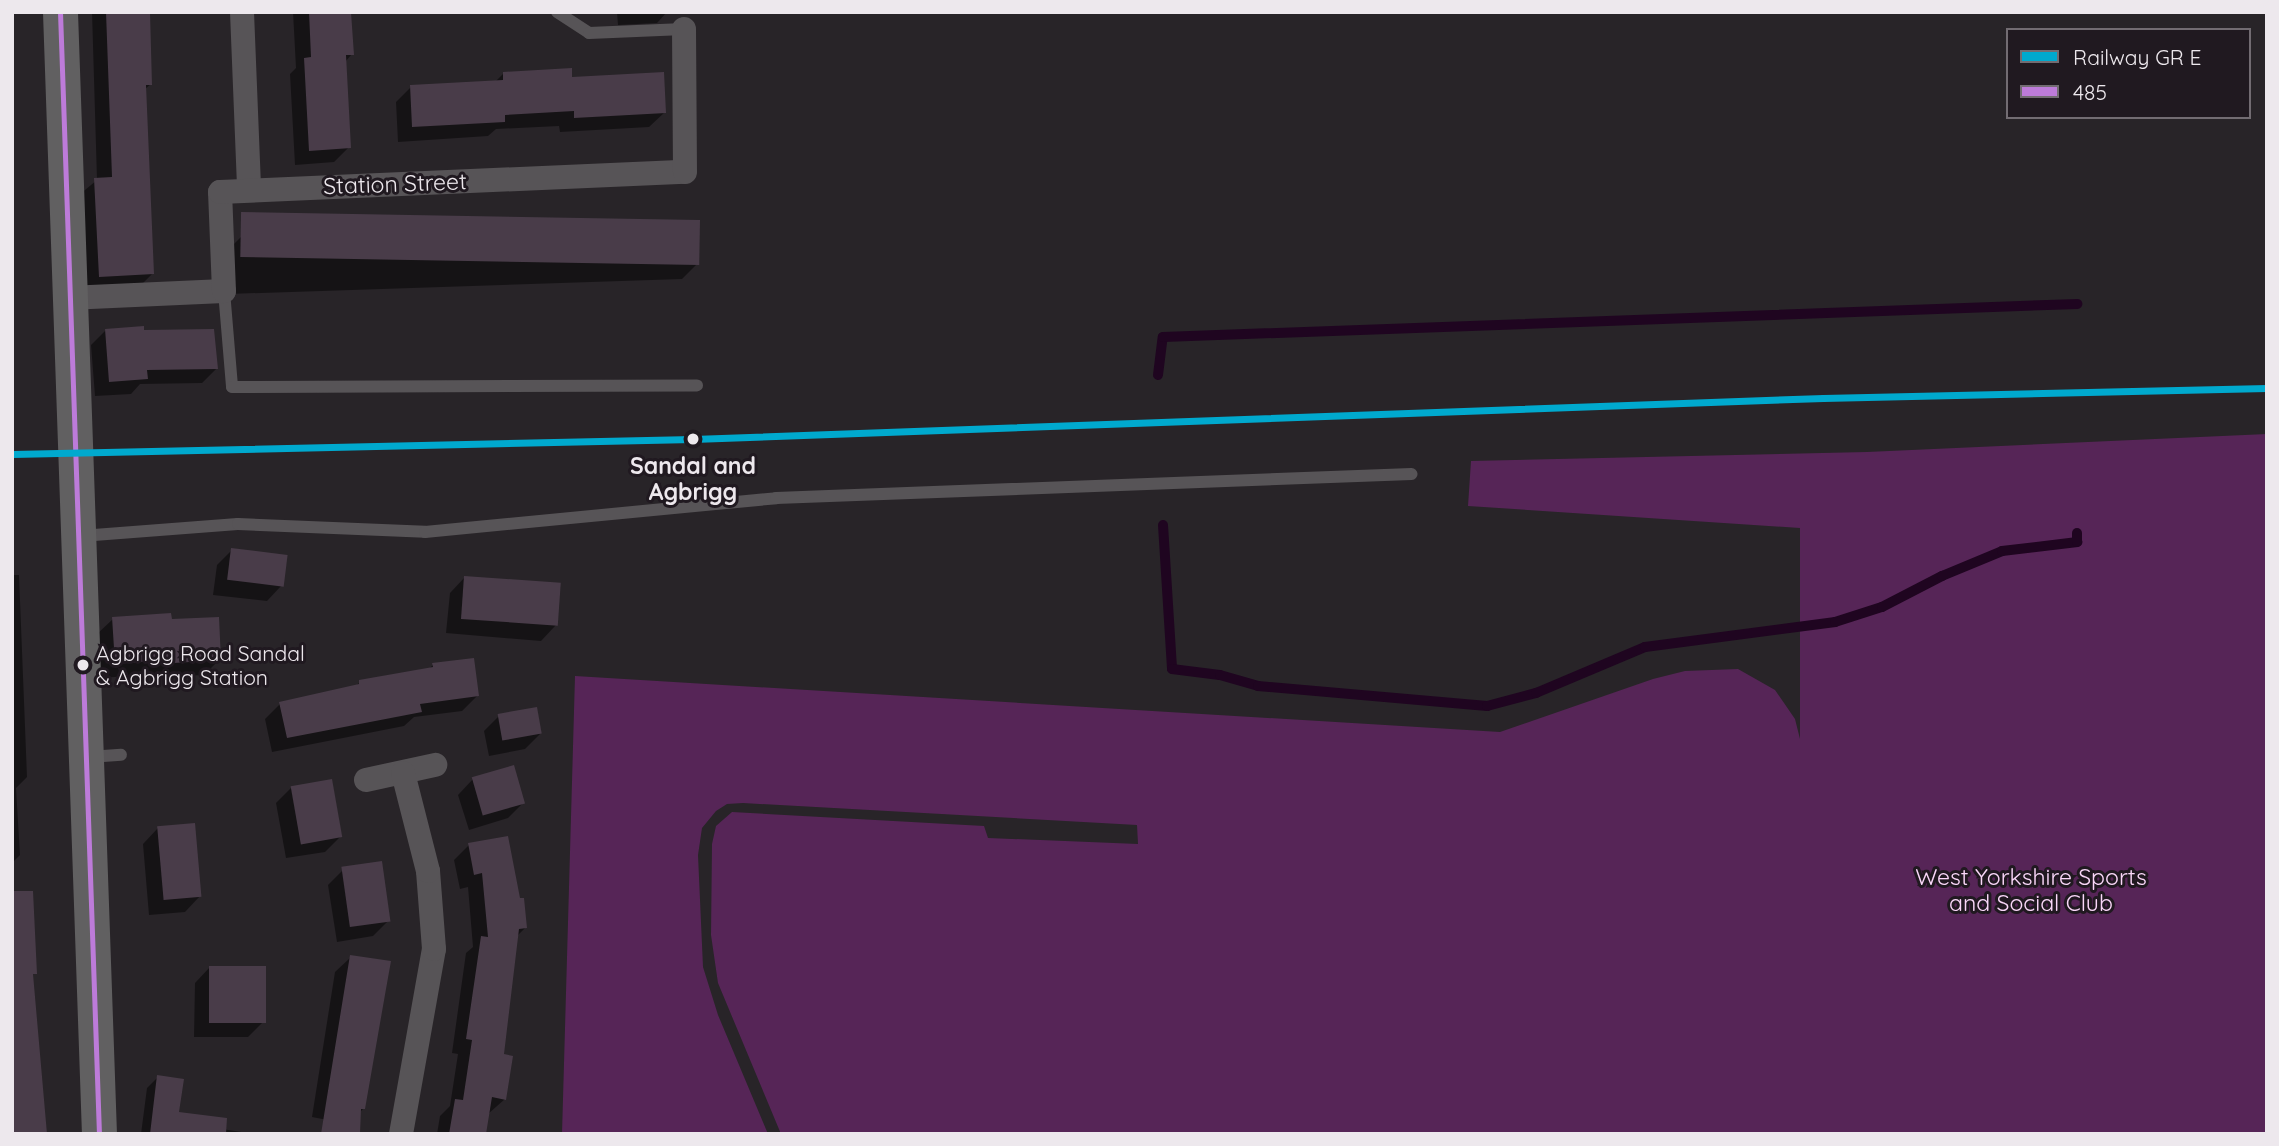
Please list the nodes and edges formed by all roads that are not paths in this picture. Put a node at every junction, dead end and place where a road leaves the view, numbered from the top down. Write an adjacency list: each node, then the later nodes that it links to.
1 (61, 12): 7 (main road)
2 (242, 12): 5 (street)
3 (557, 12): 4 (lane)
4 (684, 29): 5 (street, Station Street)
5 (249, 190): 6 (street, Station Street)
6 (224, 291): 7 (street); 8 (lane)
7 (68, 298): 10 (main road)
8 (697, 384)
9 (1412, 474): 10 (lane)
10 (80, 536): 14 (main road)
11 (435, 765): 12 (street)
12 (403, 773): 13 (street); 15 (street)
13 (366, 780)
14 (99, 1134)
15 (401, 1134)

